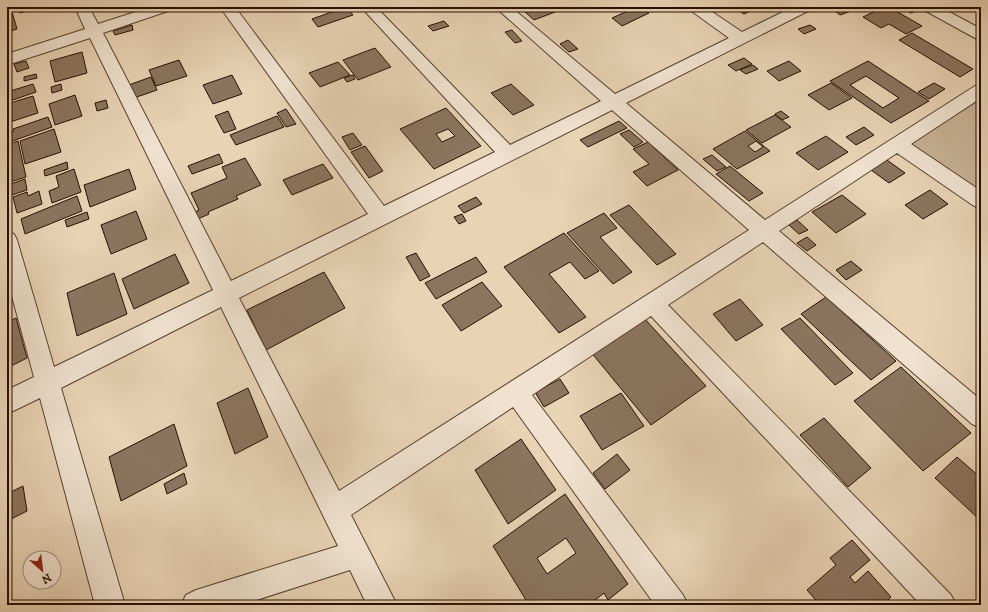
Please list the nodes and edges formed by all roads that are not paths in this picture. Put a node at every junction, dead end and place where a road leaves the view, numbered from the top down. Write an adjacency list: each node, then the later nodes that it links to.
1 (82, 7): 9 (street)
2 (166, 7): 9 (street)
3 (227, 7): 18 (street)
4 (368, 7): 16 (street)
5 (502, 7): 14 (street)
6 (695, 7): 11 (street)
7 (805, 7): 11 (street)
8 (929, 7): 10 (street)
9 (94, 31): 12 (street); 21 (street)
10 (981, 35)
11 (741, 38): 14 (street)
12 (7, 60)
13 (981, 90): 15 (street)
14 (613, 102): 16 (street); 19 (street)
15 (897, 144): 17 (street); 19 (street)
16 (508, 154): 18 (street)
17 (981, 201)
18 (381, 217): 21 (street)
19 (764, 231): 22 (street); 26 (street)
20 (7, 240): 23 (street)
21 (226, 294): 23 (street); 27 (street)
22 (652, 304): 24 (street); 33 (street)
23 (47, 382): 25 (street); 30 (street)
24 (516, 392): 27 (street); 32 (street)
25 (7, 402)
26 (981, 416)
27 (334, 510): 28 (street)
28 (357, 554): 29 (street); 31 (street)
29 (380, 602)
30 (110, 605)
31 (196, 605)
32 (673, 605)
33 (941, 605)

